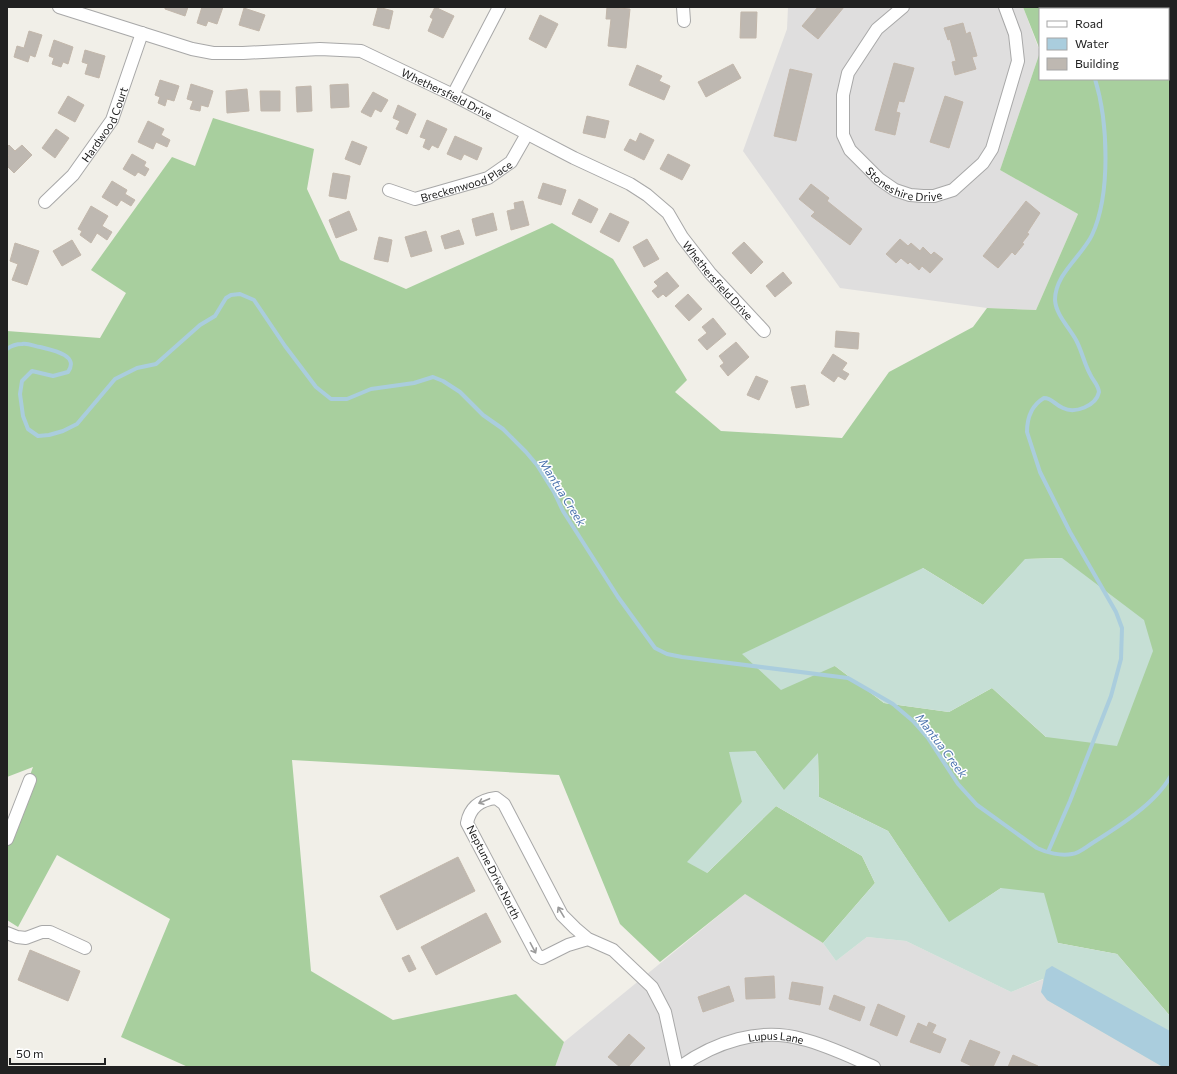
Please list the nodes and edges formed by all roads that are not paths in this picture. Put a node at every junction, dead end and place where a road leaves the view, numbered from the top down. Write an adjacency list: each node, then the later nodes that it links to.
1 (59, 7): 7 (street, Whethersfield Drive)
2 (499, 7): 8 (street)
3 (683, 7): 6 (street)
4 (903, 7): 5 (street, Stoneshire Drive)
5 (1004, 7)
6 (684, 21)
7 (142, 33): 8 (street, Whethersfield Drive); 11 (street, Hardwood Court)
8 (453, 95): 9 (street, Whethersfield Drive)
9 (528, 134): 10 (street, Breckenwood Place); 12 (street, Whethersfield Drive)
10 (389, 190)
11 (45, 202)
12 (764, 331)
13 (30, 780): 14 (street)
14 (7, 840)
15 (7, 933): 17 (street)
16 (588, 939): 16 (street, Neptune Drive North, one-way to 16); 19 (street, Neptune Drive North)
17 (85, 948)
18 (847, 1062): 20 (street, Lupus Lane); 21 (street, Lupus Lane)
19 (677, 1067)
20 (680, 1067)
21 (874, 1067)

